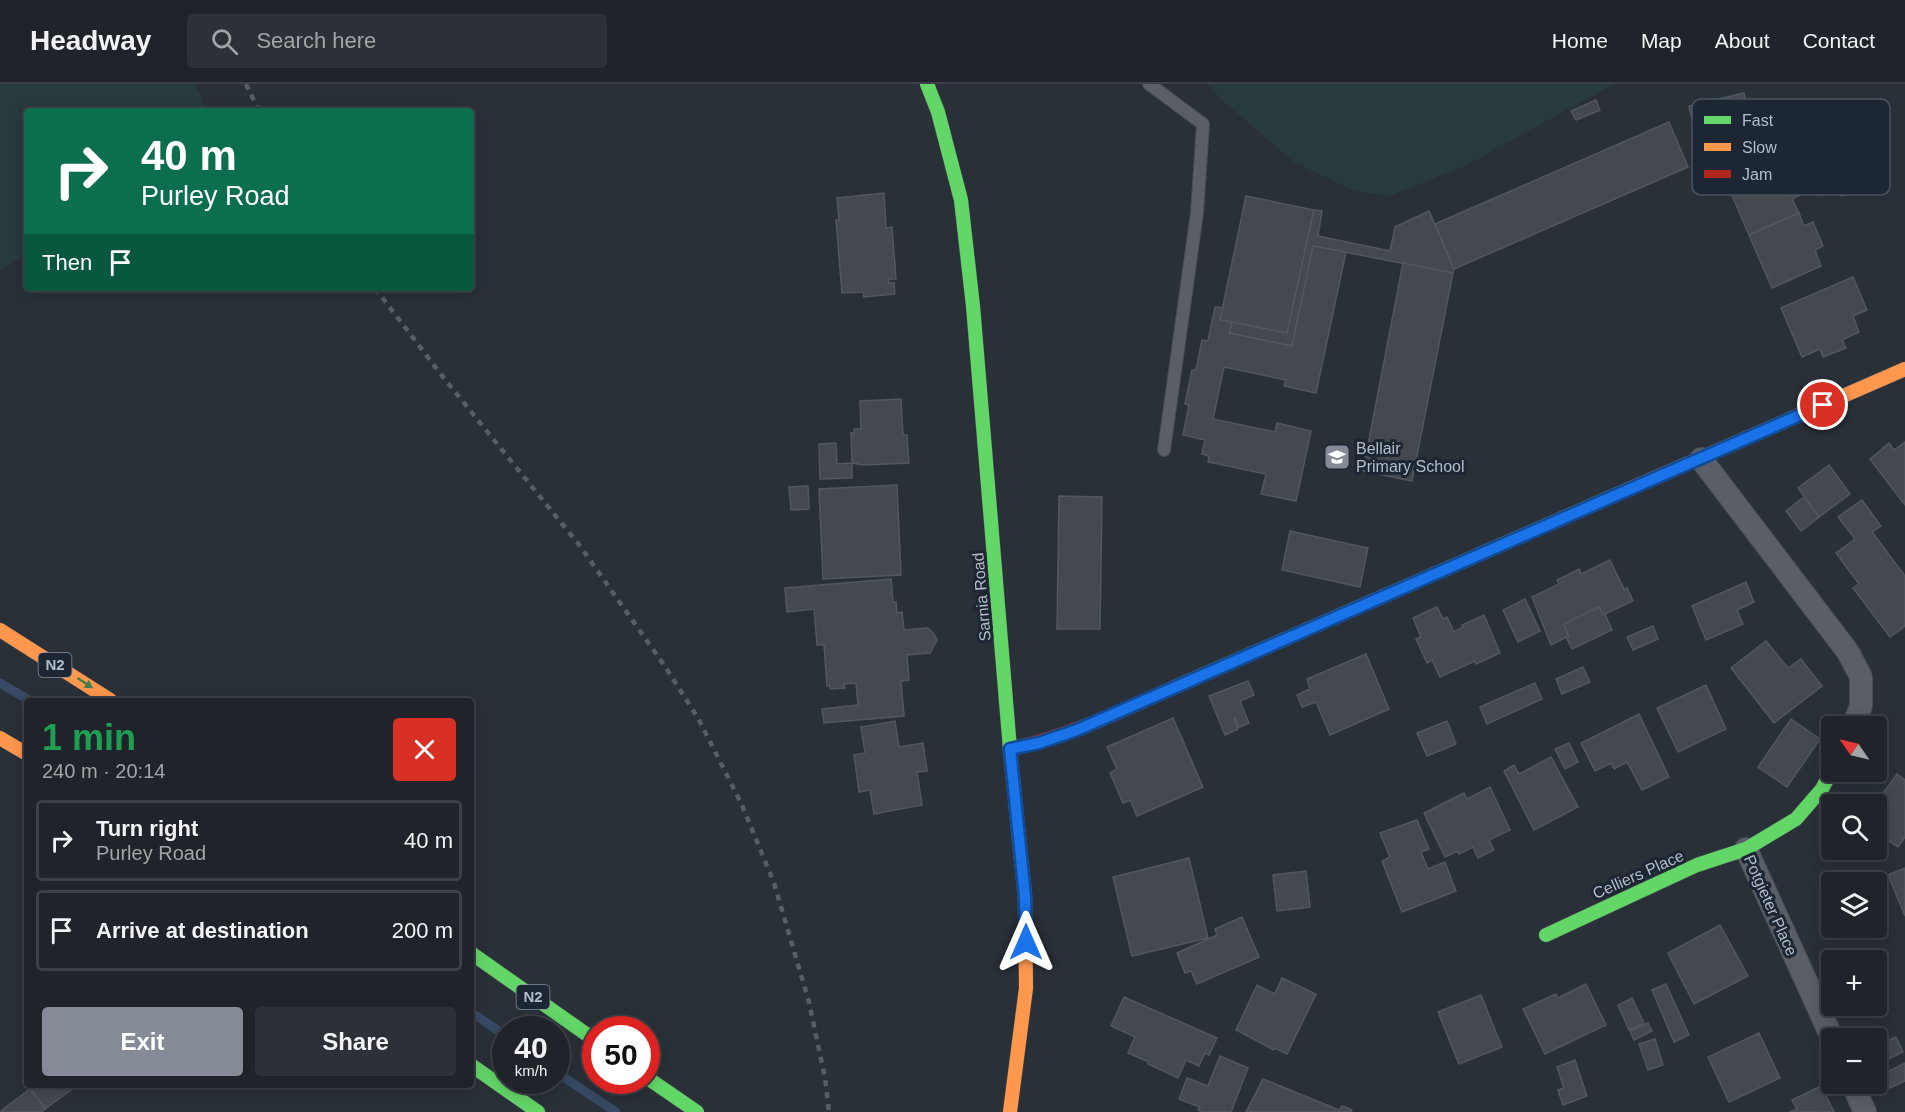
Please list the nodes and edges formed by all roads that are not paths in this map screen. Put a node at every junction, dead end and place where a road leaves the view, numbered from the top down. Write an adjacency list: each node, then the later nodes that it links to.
1 (927, 84): 10 (main road, Sarnia Road)
2 (1149, 84): 4 (lane)
3 (1905, 369): 5 (main road)
4 (1164, 450)
5 (1701, 459): 8 (street); 10 (main road)
6 (0, 630): 7 (main road, N2, one-way to 7)
7 (107, 698)
8 (1857, 716)
9 (0, 738): 11 (main road)
10 (1010, 749): 21 (main road, Sarnia Road)
11 (24, 752)
12 (1826, 782): 13 (main road, Potgieter Place)
13 (1746, 849): 14 (main road, Celliers Place); 16 (street, Potgieter Place)
14 (1545, 935)
15 (474, 955): 17 (main road, N2)
16 (1827, 1028)
17 (582, 1031)
18 (474, 1067): 22 (main road)
19 (660, 1087): 23 (main road)
20 (1857, 1094): 24 (street)
21 (1011, 1108)
22 (538, 1112)
23 (697, 1112)
24 (1865, 1112)

